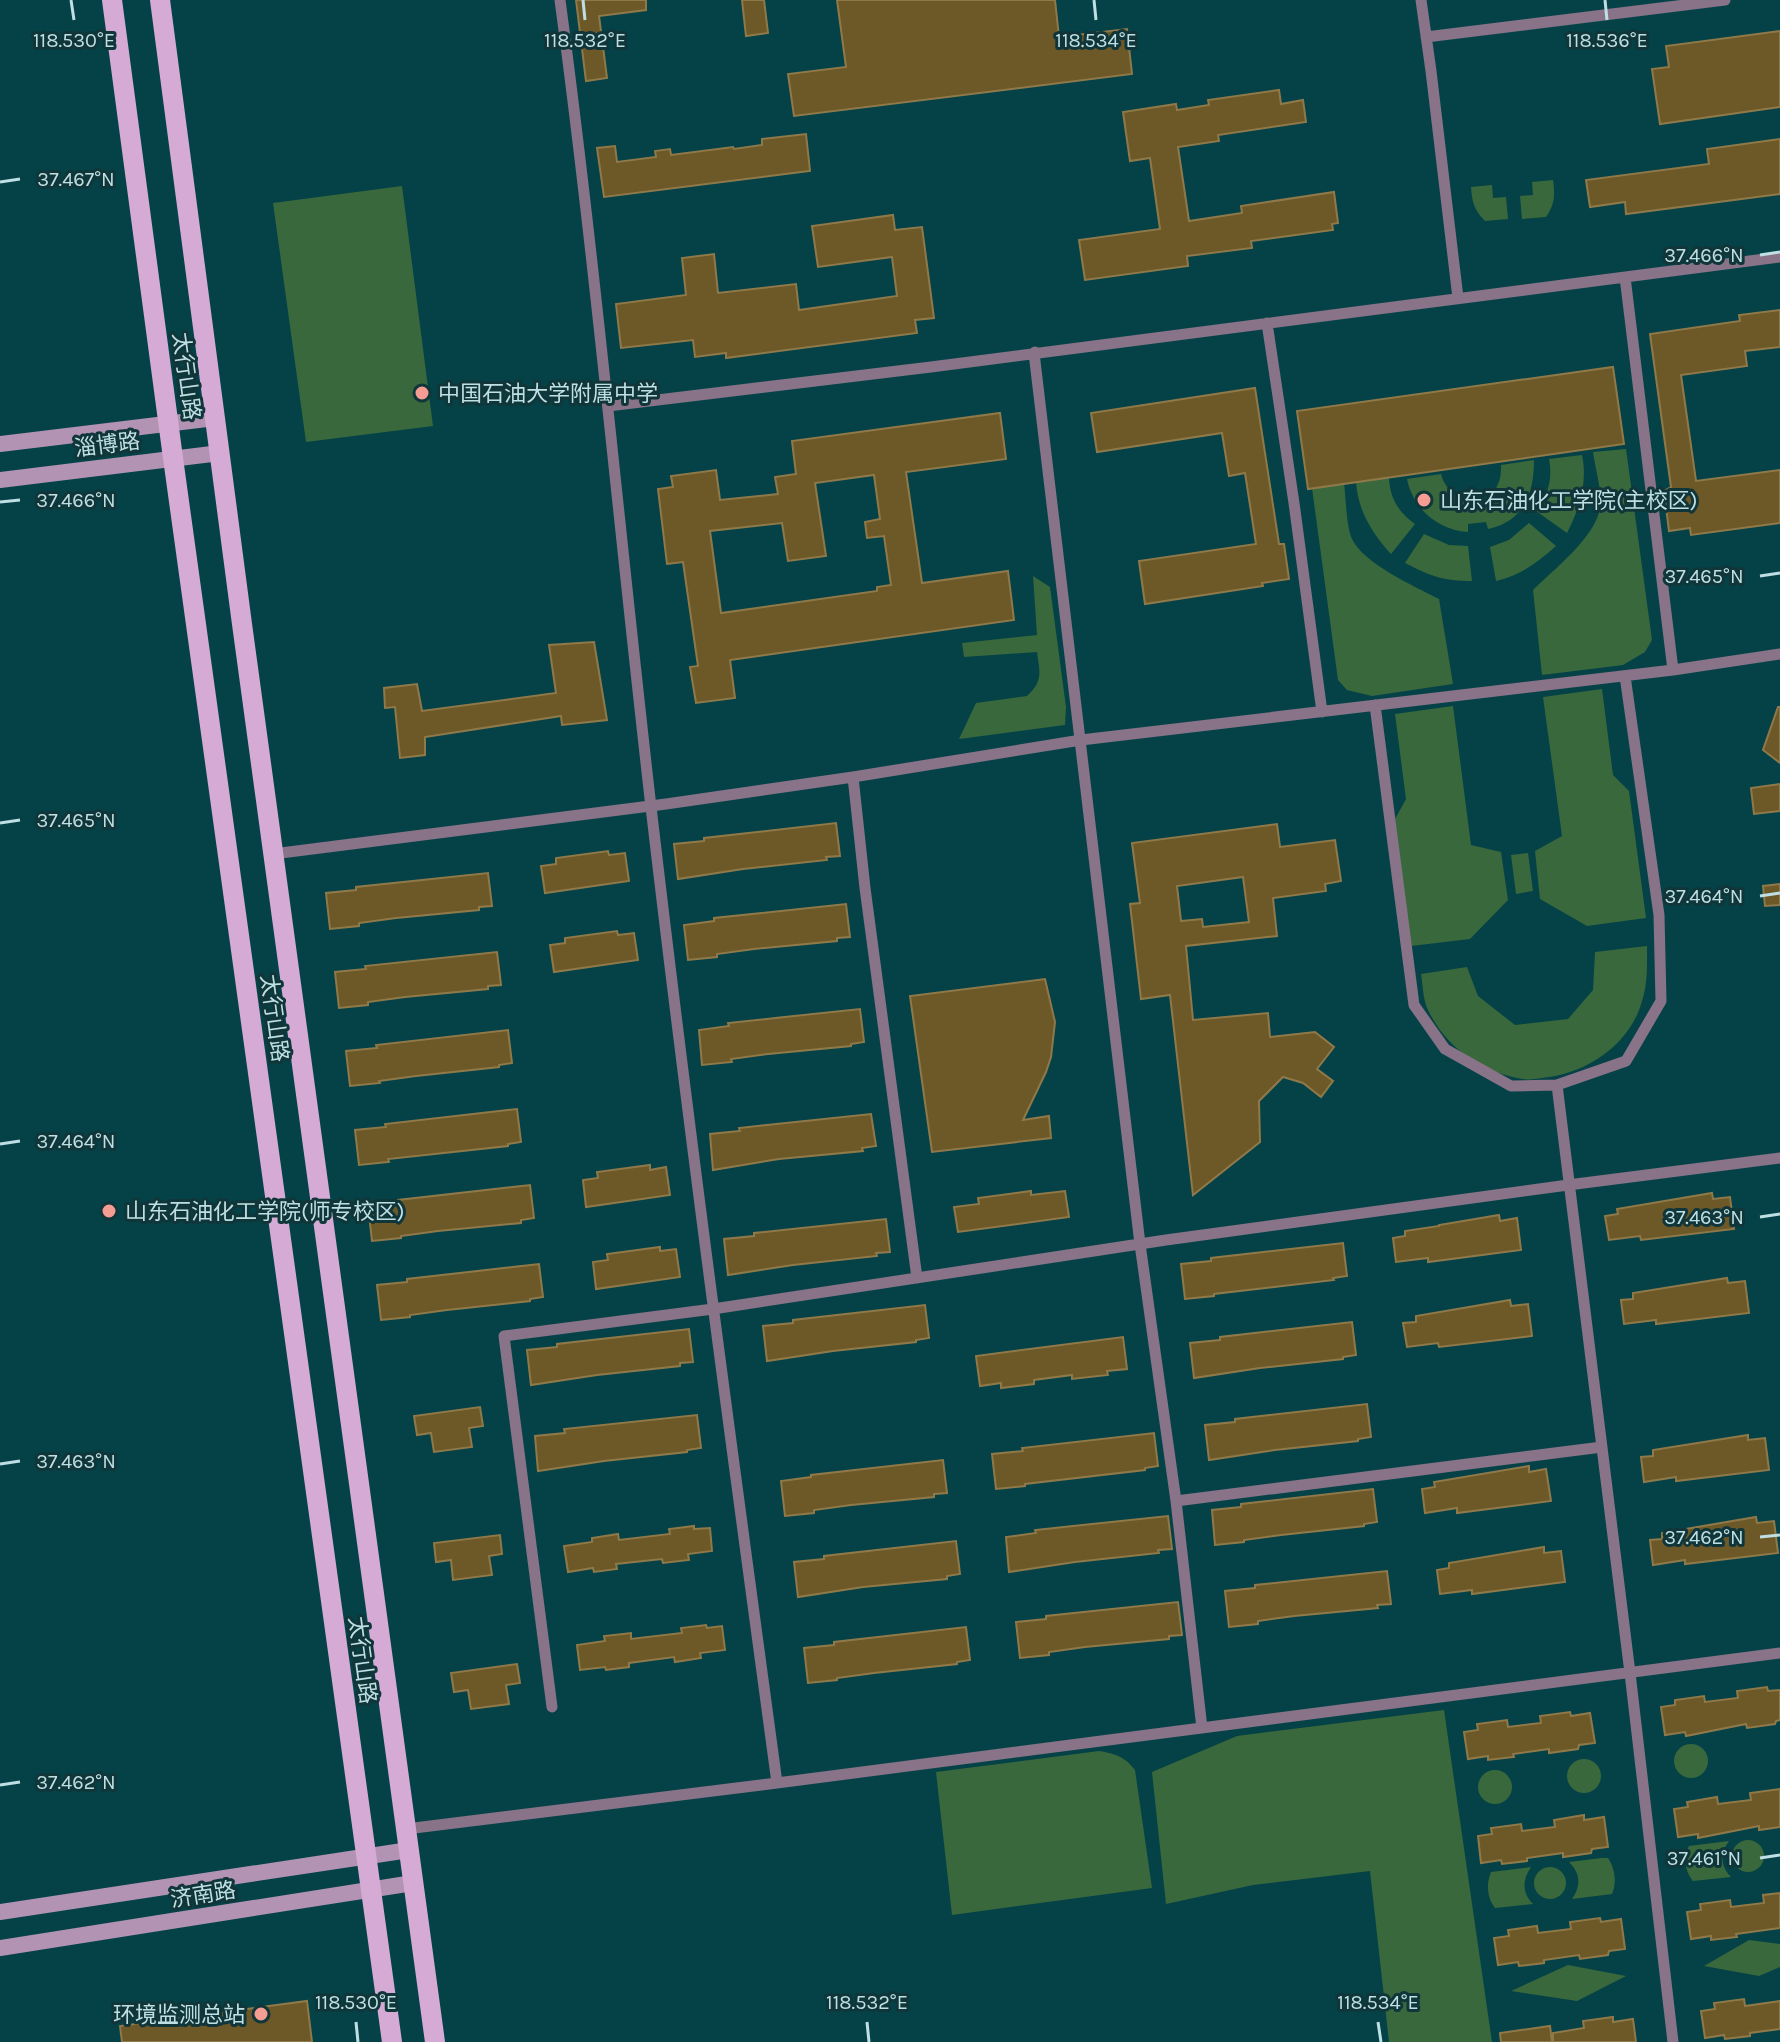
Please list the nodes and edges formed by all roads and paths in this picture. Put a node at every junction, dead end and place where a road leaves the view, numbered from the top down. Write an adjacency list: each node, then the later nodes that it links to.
1 (112, 0): 14 (main road, 太行山路)
2 (160, 0): 13 (main road, 太行山路)
3 (560, 0): 12 (lane)
4 (1421, 0): 6 (lane)
5 (1725, 0): 6 (lane)
6 (1426, 37): 9 (lane)
7 (1780, 257): 8 (lane)
8 (1625, 277): 9 (lane); 20 (lane)
9 (1458, 298): 10 (lane)
10 (1267, 323): 11 (lane); 23 (lane)
11 (1034, 353): 12 (lane); 24 (lane)
12 (608, 406): 26 (lane)
13 (215, 418): 14 (main road, 淄博路); 16 (main road, 太行山路)
14 (169, 424): 15 (main road, 淄博路); 17 (main road, 太行山路)
15 (0, 444)
16 (220, 453): 17 (main road, 淄博路); 27 (main road, 太行山路)
17 (173, 458): 18 (main road, 淄博路); 43 (main road, 太行山路)
18 (0, 480)
19 (1780, 654): 20 (lane)
20 (1673, 670): 21 (lane)
21 (1625, 676): 22 (lane); 28 (lane)
22 (1375, 705): 23 (lane); 28 (lane)
23 (1322, 712): 24 (lane)
24 (1081, 740): 25 (lane); 31 (lane)
25 (853, 777): 26 (lane); 32 (lane)
26 (651, 806): 27 (lane); 33 (lane)
27 (273, 854): 41 (main road, 太行山路)
28 (1557, 1085): 30 (lane)
29 (1780, 1158): 30 (lane)
30 (1568, 1185): 31 (lane); 34 (lane)
31 (1140, 1244): 32 (lane); 35 (lane)
32 (917, 1278): 33 (lane)
33 (713, 1309): 38 (lane); 40 (lane)
34 (1602, 1447): 35 (lane); 37 (lane)
35 (1176, 1501): 39 (lane)
36 (1780, 1653): 37 (lane)
37 (1630, 1673): 39 (lane); 50 (lane)
38 (552, 1707)
39 (1202, 1728): 40 (lane)
40 (777, 1783): 41 (lane)
41 (406, 1829): 42 (main road, 太行山路)
42 (409, 1850): 43 (main road, 济南路); 44 (main road, 太行山路)
43 (366, 1857): 45 (main road, 太行山路); 46 (main road, 济南路)
44 (413, 1883): 45 (main road, 济南路); 49 (main road, 太行山路)
45 (371, 1889): 47 (main road, 济南路); 48 (main road, 太行山路)
46 (0, 1912)
47 (0, 1948)
48 (392, 2042)
49 (435, 2042)
50 (1673, 2042)

